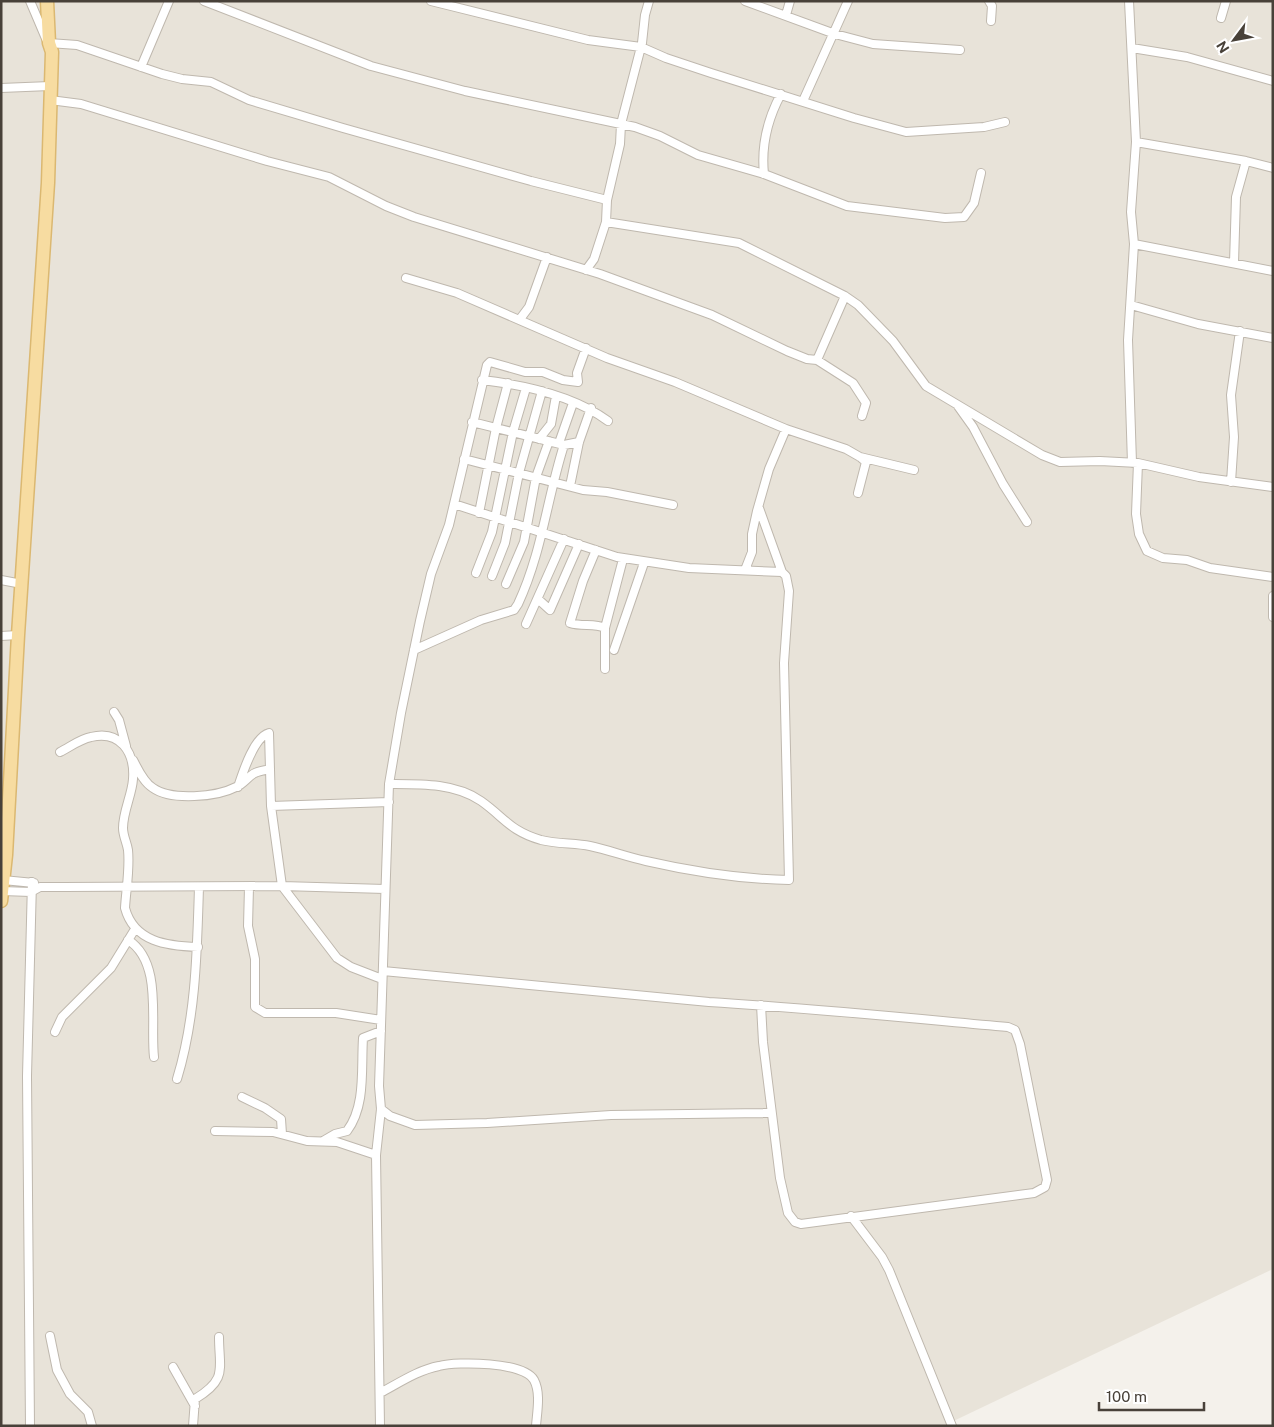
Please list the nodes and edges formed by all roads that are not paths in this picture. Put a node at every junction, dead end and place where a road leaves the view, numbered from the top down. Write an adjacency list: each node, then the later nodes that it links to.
1 (30, 1): 18 (street)
2 (47, 1): 18 (main road)
3 (169, 1): 21 (street)
4 (204, 1): 29 (street)
5 (431, 1): 17 (street)
6 (649, 1): 17 (street)
7 (745, 1): 13 (street)
8 (790, 1): 13 (street)
9 (848, 1): 16 (street)
10 (989, 1): 15 (street)
11 (1129, 1): 19 (street)
12 (1226, 1): 14 (street)
13 (786, 15): 16 (street)
14 (1221, 18)
15 (991, 21)
16 (835, 34): 20 (street); 27 (street)
17 (641, 47): 25 (street); 29 (street)
18 (51, 48): 21 (street); 23 (main road)
19 (1132, 48): 22 (street); 30 (street)
20 (960, 50)
21 (141, 67): 35 (street)
22 (1273, 81)
23 (50, 86): 24 (street); 26 (main road)
24 (1, 88)
25 (781, 94): 27 (street); 34 (street)
26 (50, 100): 38 (street); 103 (main road)
27 (803, 101): 28 (street)
28 (1005, 122)
29 (621, 124): 34 (street); 35 (street)
30 (1136, 142): 31 (street); 37 (street)
31 (1246, 161): 32 (street); 39 (street)
32 (1273, 168)
33 (981, 173): 34 (street)
34 (764, 174)
35 (607, 200): 36 (street)
36 (606, 222): 40 (street); 43 (street)
37 (1134, 244): 39 (street); 44 (street)
38 (547, 257): 40 (street); 45 (street)
39 (1234, 262): 41 (street)
40 (586, 270): 49 (street)
41 (1273, 271)
42 (406, 278): 45 (street)
43 (845, 296): 49 (street); 56 (street)
44 (1131, 305): 46 (street); 72 (street)
45 (520, 319): 48 (street)
46 (1240, 331): 47 (street); 79 (street)
47 (1273, 338)
48 (586, 348): 50 (street); 62 (street)
49 (817, 360): 58 (street)
50 (482, 380): 51 (street); 60 (street)
51 (508, 383): 52 (street); 61 (street)
52 (526, 388): 53 (street); 63 (street)
53 (542, 391): 54 (street); 64 (street)
54 (556, 396): 55 (street); 65 (street)
55 (573, 403): 57 (street); 68 (street)
56 (956, 403): 72 (street); 89 (street)
57 (591, 408): 59 (street); 67 (street)
58 (862, 416)
59 (608, 421)
60 (472, 422): 61 (street); 71 (street)
61 (496, 428): 63 (street); 73 (street)
62 (786, 428): 70 (street); 85 (street)
63 (513, 432): 64 (street); 74 (street)
64 (530, 437): 65 (street); 76 (street)
65 (539, 439): 66 (street)
66 (548, 441): 68 (street); 77 (street)
67 (579, 442): 68 (street); 69 (street)
68 (562, 444): 69 (street); 78 (street)
69 (576, 454): 80 (street)
70 (860, 456): 75 (street); 82 (street)
71 (464, 459): 73 (street); 83 (street)
72 (1135, 463): 79 (street); 101 (street)
73 (488, 465): 74 (street); 86 (street)
74 (505, 470): 76 (street); 87 (street)
75 (914, 470)
76 (519, 474): 77 (street); 88 (street)
77 (536, 477): 78 (street); 90 (street)
78 (553, 481): 80 (street); 91 (street)
79 (1231, 482): 81 (street)
80 (570, 486): 84 (street)
81 (1273, 487)
82 (858, 494)
83 (454, 504): 86 (street); 112 (street)
84 (673, 505)
85 (759, 508): 97 (street); 98 (street)
86 (479, 513): 87 (street)
87 (495, 518): 88 (street); 99 (street)
88 (509, 522): 90 (street); 100 (street)
89 (1027, 522)
90 (528, 528): 91 (street); 104 (street)
91 (541, 531): 92 (street); 112 (street)
92 (564, 539): 93 (street); 106 (street)
93 (579, 544): 94 (street); 106 (street)
94 (596, 550): 95 (street); 109 (street)
95 (624, 559): 96 (street); 109 (street)
96 (644, 563): 97 (street); 113 (street)
97 (745, 570): 98 (street)
98 (782, 572): 120 (street)
99 (476, 573)
100 (492, 576)
101 (1273, 576)
102 (1, 580): 103 (street)
103 (22, 584): 111 (main road)
104 (506, 584)
105 (1273, 596): 107 (street)
106 (539, 600): 108 (street)
107 (1273, 617)
108 (526, 624)
109 (605, 628): 114 (street)
110 (1, 636): 111 (street)
111 (18, 636): 124 (main road)
112 (414, 650): 120 (street)
113 (614, 650)
114 (605, 669)
115 (114, 712): 116 (street)
116 (126, 746): 117 (street); 118 (street)
117 (60, 752)
118 (132, 758): 121 (street); 130 (street)
119 (270, 769): 121 (street); 121 (street); 123 (street)
120 (389, 784): 122 (street)
121 (238, 786)
122 (388, 802): 123 (street); 131 (street)
123 (272, 806): 126 (street)
124 (4, 854): 132 (main road)
125 (32, 882): 127 (street); 132 (street); 133 (street)
126 (282, 886): 129 (street); 131 (street); 137 (street)
127 (40, 887): 130 (street); 133 (street)
128 (199, 887): 129 (street); 130 (street); 136 (street)
129 (249, 887): 139 (street)
130 (126, 888): 134 (street)
131 (385, 889): 137 (street)
132 (2, 891): 133 (street)
133 (31, 892): 157 (street)
134 (135, 928): 135 (street); 136 (street)
135 (128, 940): 141 (street); 142 (street)
136 (198, 947): 143 (street)
137 (383, 975): 138 (street); 139 (street)
138 (761, 1005): 146 (street); 151 (street)
139 (381, 1020): 140 (street)
140 (381, 1031): 145 (street); 149 (street)
141 (54, 1032)
142 (154, 1057)
143 (177, 1079)
144 (242, 1098): 148 (street)
145 (381, 1109): 146 (street); 150 (street)
146 (772, 1113): 151 (street)
147 (215, 1131): 148 (street)
148 (282, 1134): 149 (street)
149 (323, 1141): 150 (street)
150 (376, 1155): 155 (street)
151 (851, 1216): 162 (street)
152 (50, 1336): 158 (street)
153 (219, 1337): 156 (street)
154 (173, 1367): 156 (street)
155 (380, 1393): 160 (street); 161 (street)
156 (195, 1406): 159 (street)
157 (30, 1426)
158 (92, 1426)
159 (193, 1426)
160 (380, 1426)
161 (536, 1426)
162 (952, 1426)

